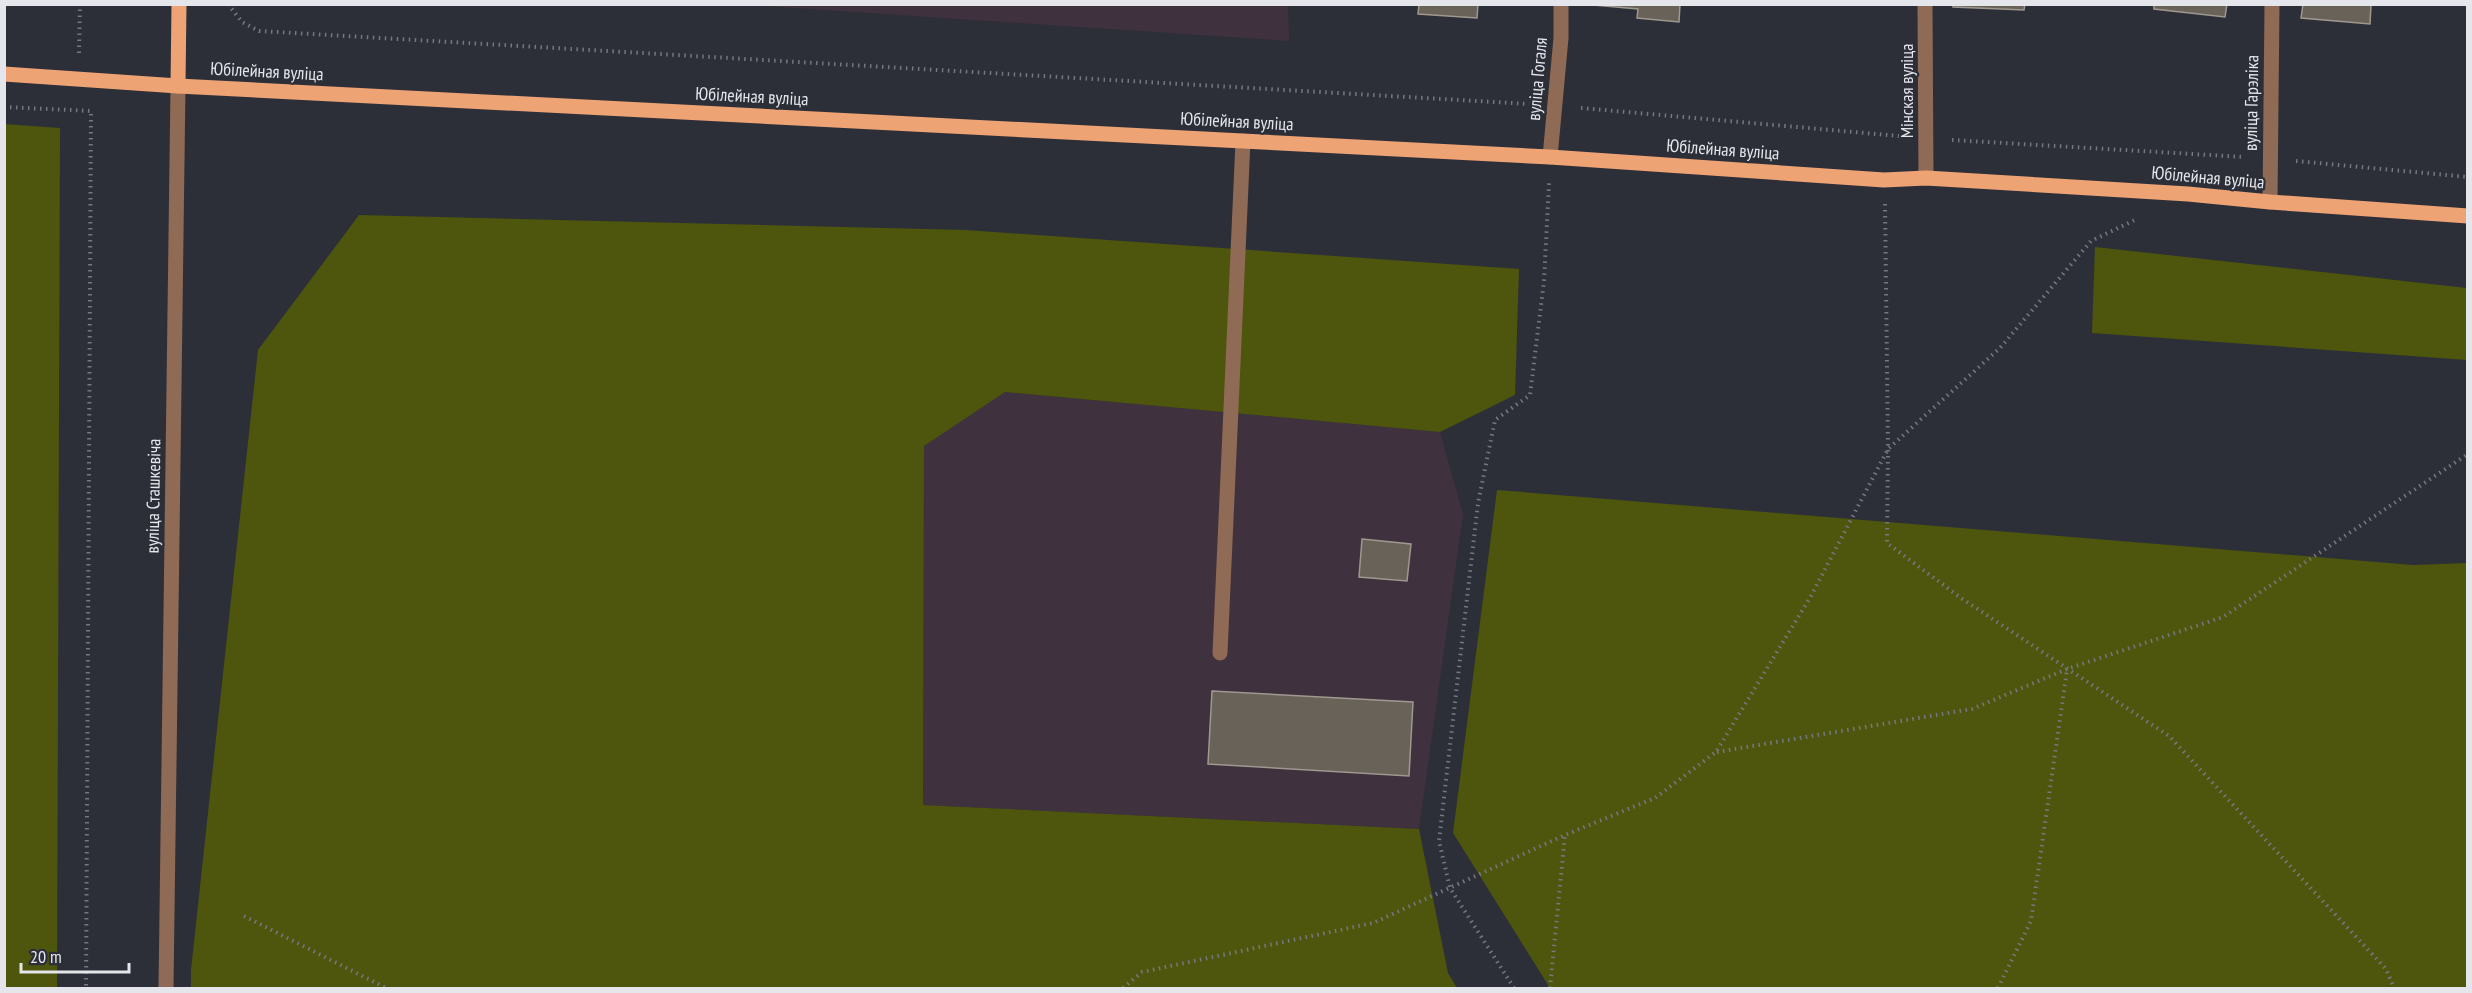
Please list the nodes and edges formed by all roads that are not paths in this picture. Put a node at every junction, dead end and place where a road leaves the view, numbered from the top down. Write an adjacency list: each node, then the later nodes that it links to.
1 (179, 4): 6 (main road, вуліца Сташкевіча)
2 (1561, 4): 8 (street, вуліца Гогаля)
3 (1925, 4): 9 (street, Мінская вуліца)
4 (2272, 4): 10 (street, вуліца Гарэліка)
5 (4, 74): 6 (main road, Юбілейная вуліца)
6 (178, 86): 7 (main road, Юбілейная вуліца); 13 (street, вуліца Сташкевіча)
7 (1243, 141): 8 (main road, Юбілейная вуліца); 12 (street)
8 (1550, 157): 9 (main road, Юбілейная вуліца)
9 (1926, 178): 10 (main road, Юбілейная вуліца)
10 (2270, 202): 11 (main road, Юбілейная вуліца)
11 (2468, 216)
12 (1220, 653)
13 (165, 988)

